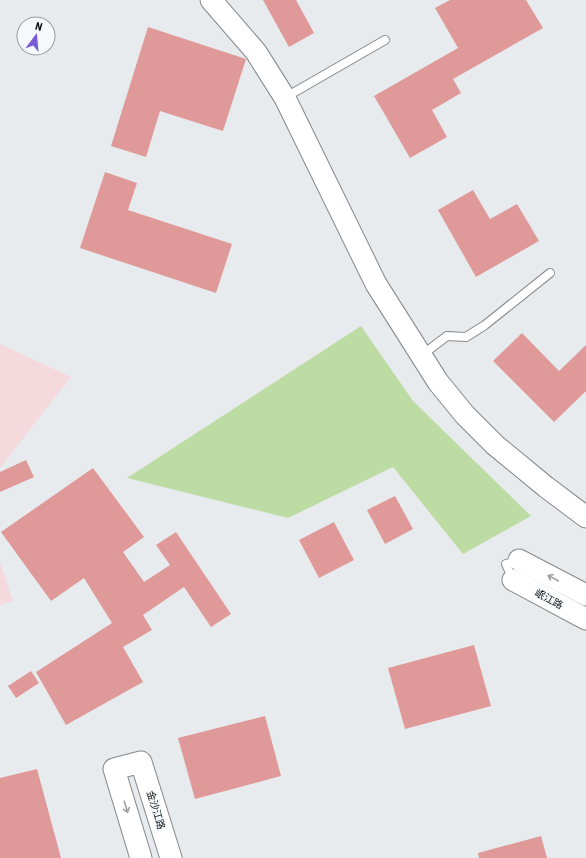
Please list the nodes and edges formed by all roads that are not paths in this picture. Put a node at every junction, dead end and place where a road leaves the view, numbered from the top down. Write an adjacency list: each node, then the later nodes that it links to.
1 (212, 0): 3 (street)
2 (385, 40): 3 (lane)
3 (285, 98): 5 (street)
4 (550, 273): 5 (lane)
5 (421, 355): 6 (street)
6 (586, 517)
7 (586, 595): 8 (street, 岷江路, one-way to 8)
8 (586, 619)
9 (141, 858): 10 (street, 金沙江路, one-way to 9)
10 (171, 858)

